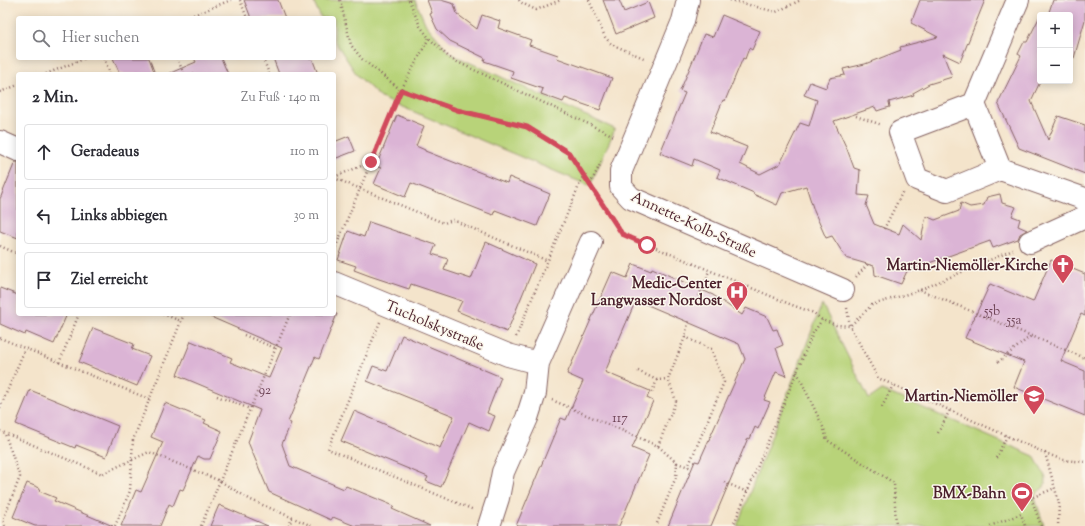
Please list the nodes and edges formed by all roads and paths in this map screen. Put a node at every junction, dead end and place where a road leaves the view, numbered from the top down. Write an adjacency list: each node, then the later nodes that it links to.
1 (231, 0): 12 (path)
2 (240, 0): 13 (path)
3 (340, 0): 25 (path)
4 (409, 0): 14 (path)
5 (519, 0): 6 (path)
6 (561, 0)
7 (589, 0): 19 (path)
8 (688, 0): 19 (street, Annette-Kolb-Straße)
9 (730, 0): 10 (path)
10 (801, 0)
11 (1018, 0): 27 (street)
12 (191, 16)
13 (246, 16)
14 (429, 38): 25 (path); 30 (path)
15 (81, 60): 20 (path)
16 (105, 60): 21 (path)
17 (178, 60): 22 (path)
18 (264, 60): 23 (path)
19 (663, 66): 51 (street, Annette-Kolb-Straße)
20 (51, 72)
21 (109, 72)
22 (183, 72)
23 (268, 72)
24 (16, 86): 26 (path)
25 (401, 90): 33 (path); 36 (path)
26 (0, 92)
27 (974, 104): 29 (street); 35 (street)
28 (856, 116): 29 (path)
29 (900, 132): 34 (street)
30 (614, 136)
31 (0, 142): 32 (street)
32 (16, 149)
33 (371, 162): 37 (path); 39 (path)
34 (913, 169): 35 (street); 42 (path)
35 (1000, 169): 40 (street)
36 (583, 175): 48 (path); 49 (path)
37 (336, 177)
38 (336, 179): 39 (path)
39 (360, 189): 46 (path); 48 (path)
40 (1085, 199)
41 (1085, 217): 44 (street)
42 (884, 229)
43 (591, 242): 73 (street)
44 (1030, 242): 52 (path)
45 (0, 246): 47 (path)
46 (336, 246)
47 (16, 253)
48 (548, 261): 69 (path)
49 (709, 271): 53 (path); 60 (path)
50 (336, 284): 54 (street, Tucholskystraße)
51 (843, 290)
52 (920, 290): 62 (path); 64 (path)
53 (699, 296)
54 (387, 305): 69 (street, Tucholskystraße); 104 (path)
55 (78, 316): 72 (path)
56 (169, 316): 61 (path)
57 (183, 316): 61 (path)
58 (289, 316): 67 (path)
59 (689, 319): 65 (path)
60 (822, 320): 62 (path); 75 (path)
61 (181, 321): 82 (path)
62 (850, 326): 78 (path)
63 (244, 335): 67 (path)
64 (1031, 336): 70 (path); 71 (path)
65 (685, 337): 76 (path); 97 (path)
66 (0, 338): 68 (path)
67 (275, 348): 85 (path)
68 (25, 349): 72 (path); 84 (path)
69 (508, 355): 73 (street, Tucholskystraße)
70 (1085, 358)
71 (998, 362)
72 (59, 363): 82 (path)
73 (538, 363): 80 (street)
74 (638, 371): 77 (path)
75 (797, 372): 102 (path); 112 (path)
76 (668, 379): 77 (path); 91 (path)
77 (657, 380): 79 (path)
78 (893, 385): 83 (path); 86 (path)
79 (652, 392)
80 (535, 393): 91 (path); 104 (street)
81 (217, 396): 85 (path)
82 (149, 400): 94 (path)
83 (882, 407)
84 (0, 408)
85 (250, 409): 99 (path)
86 (950, 410): 88 (path); 90 (path)
87 (0, 431): 89 (path)
88 (938, 433)
89 (5, 434): 94 (path); 105 (path)
90 (1007, 436): 92 (path); 93 (path)
91 (658, 446): 96 (path)
92 (1044, 453): 95 (path); 101 (path)
93 (996, 458)
94 (131, 459): 99 (path); 106 (path)
95 (1085, 462)
96 (677, 463): 97 (path); 110 (path)
97 (688, 466): 98 (path)
98 (692, 468)
99 (220, 481): 103 (path); 107 (path)
100 (724, 482): 102 (path)
101 (1055, 488): 115 (path); 116 (path)
102 (747, 492): 111 (path)
103 (292, 518): 108 (path); 109 (path)
104 (491, 522)
105 (5, 526)
106 (116, 526)
107 (201, 526)
108 (288, 526)
109 (312, 526)
110 (656, 526)
111 (733, 526)
112 (896, 526)
113 (990, 526): 114 (path)
114 (1025, 526)
115 (1041, 526)
116 (1058, 526)

